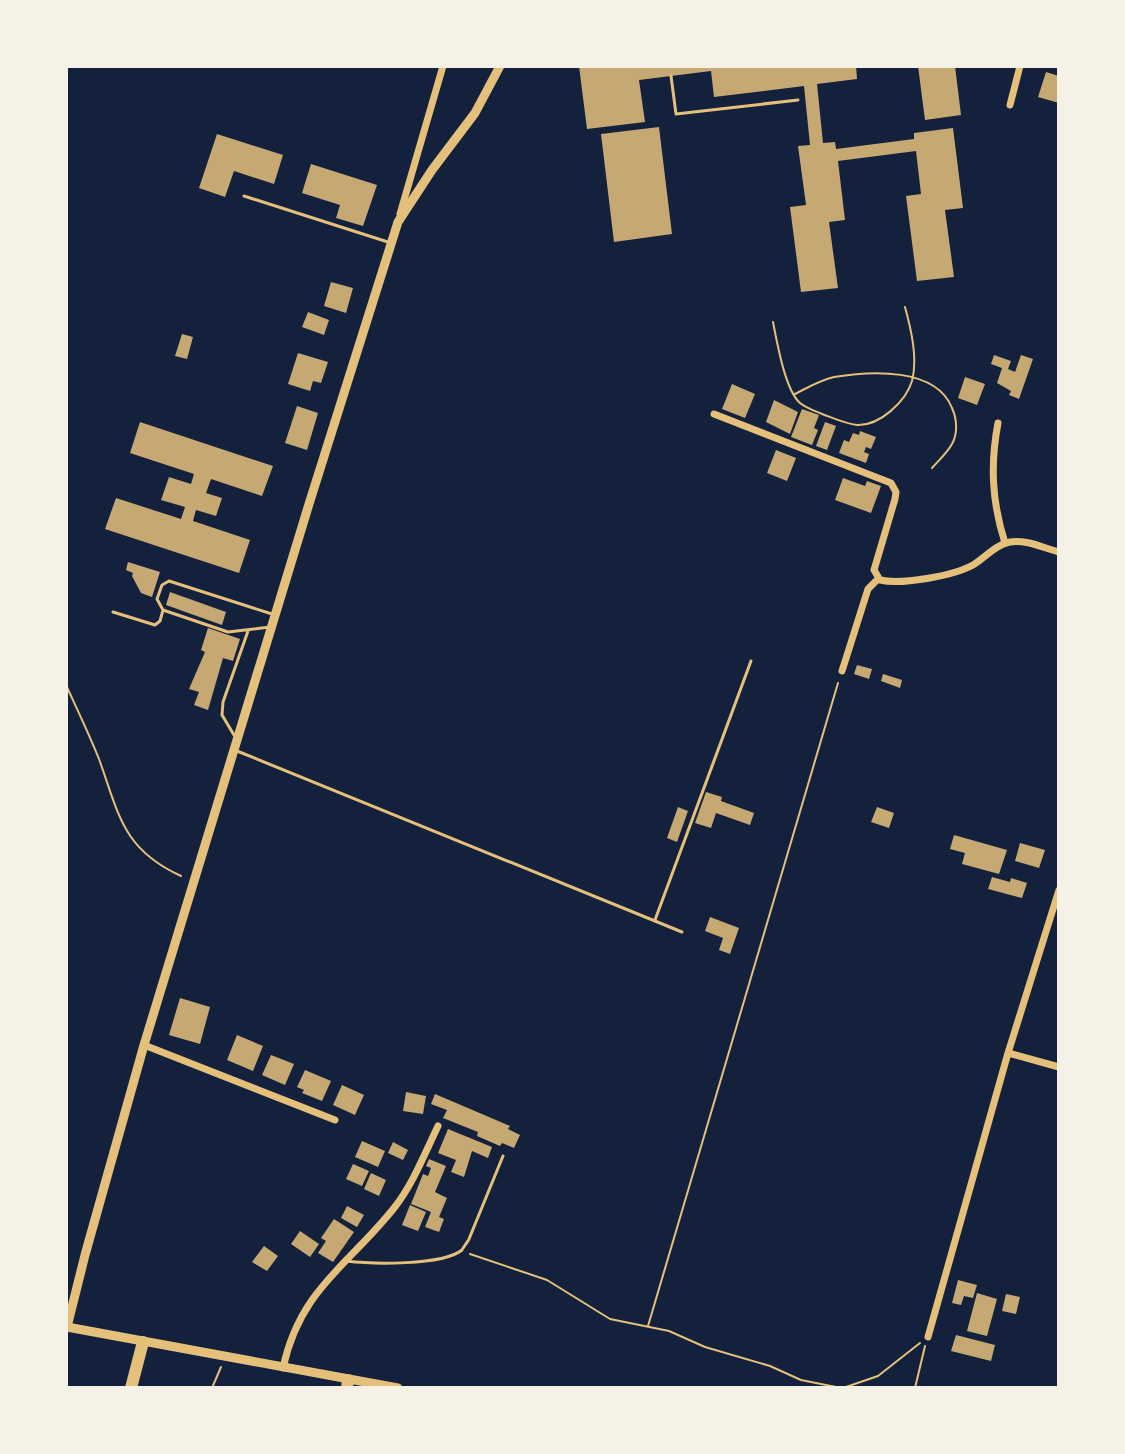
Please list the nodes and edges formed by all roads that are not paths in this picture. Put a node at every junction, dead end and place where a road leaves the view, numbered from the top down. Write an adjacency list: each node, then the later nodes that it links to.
1 (443, 66): 8 (street)
2 (500, 66): 8 (street)
3 (1020, 66): 6 (street)
4 (671, 76): 5 (lane)
5 (798, 100)
6 (1010, 105)
7 (244, 196): 9 (lane)
8 (398, 222): 9 (street)
9 (391, 243): 17 (street)
10 (714, 414): 14 (street)
11 (998, 423): 12 (street)
12 (1005, 543): 13 (street); 14 (street)
13 (1059, 552)
14 (878, 579): 21 (street)
15 (163, 610): 16 (lane); 17 (lane); 19 (lane)
16 (113, 612)
17 (276, 615): 18 (street)
18 (272, 627): 19 (lane); 22 (street)
19 (248, 631): 22 (lane)
20 (751, 661): 24 (lane)
21 (842, 671)
22 (236, 746): 24 (lane); 26 (street)
23 (1059, 890): 27 (street)
24 (655, 922): 25 (lane)
25 (682, 932)
26 (144, 1045): 29 (street); 33 (street)
27 (1008, 1053): 28 (street); 34 (street)
28 (1059, 1067)
29 (335, 1120)
30 (438, 1126): 32 (street)
31 (503, 1156): 32 (lane)
32 (344, 1260): 36 (street)
33 (67, 1326): 35 (street)
34 (928, 1337)
35 (143, 1342): 36 (street); 38 (highway)
36 (283, 1368): 37 (street)
37 (348, 1384): 39 (street)
38 (131, 1388)
39 (398, 1388)

